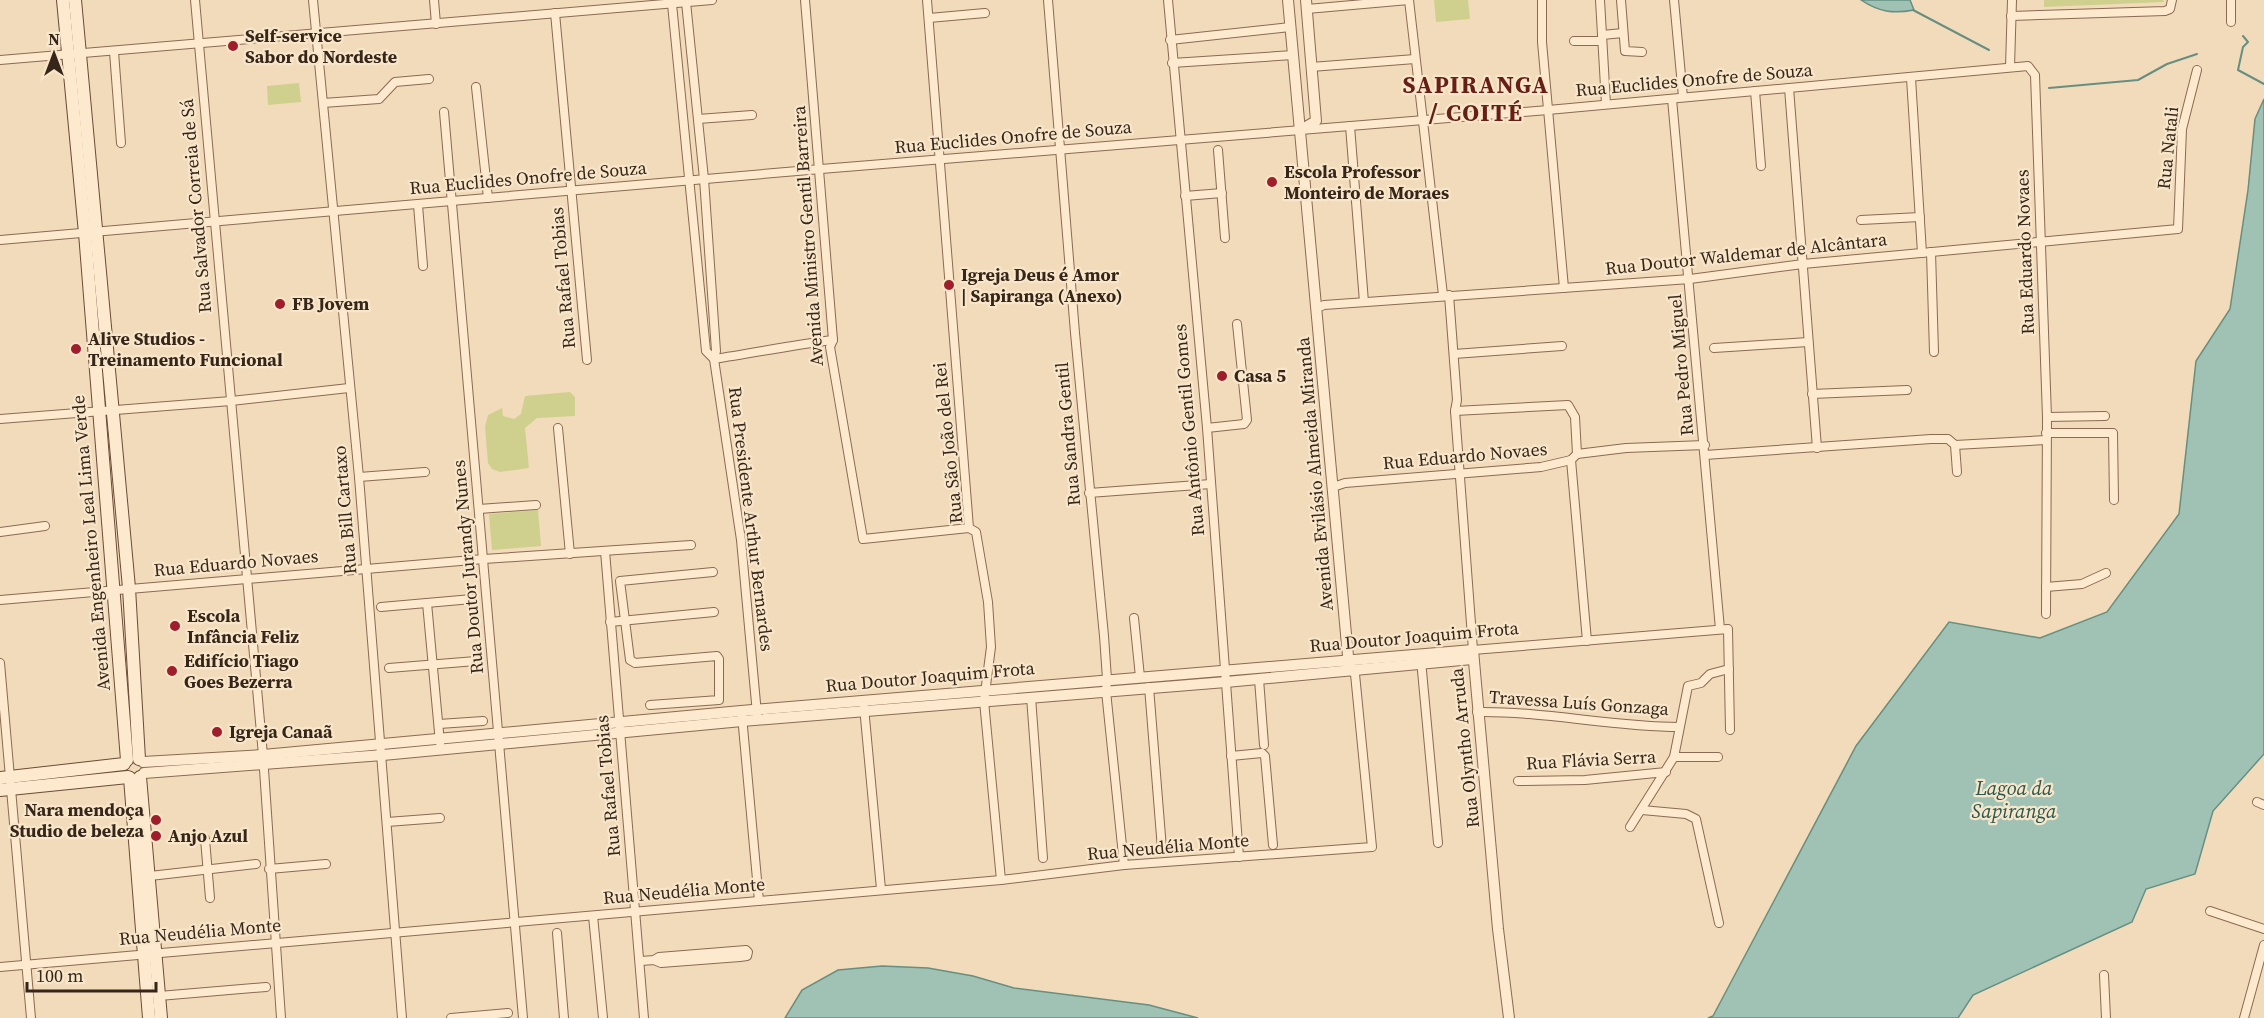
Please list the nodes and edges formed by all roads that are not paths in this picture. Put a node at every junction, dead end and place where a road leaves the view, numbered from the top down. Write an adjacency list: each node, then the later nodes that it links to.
1 (63, 0): 38 (main road, Avenida Engenheiro Leal Lima Verde)
2 (75, 0): 38 (main road, Avenida Engenheiro Leal Lima Verde)
3 (195, 0): 35 (street, Rua Salvador Correia de Sá)
4 (313, 0): 31 (street, Rua Bill Cartaxo)
5 (434, 0): 28 (street)
6 (712, 0): 19 (street)
7 (805, 0): 69 (street, Avenida Ministro Gentil Barreira)
8 (927, 0): 26 (street, Rua São João del Rei)
9 (1048, 0): 65 (street, Rua Sandra Gentil)
10 (1168, 0): 33 (street, Rua Antônio Gentil Gomes)
11 (1288, 0): 29 (street, Avenida Evilásio Almeida Miranda)
12 (1409, 0): 22 (street); 40 (street, Rua Olyntho Arruda)
13 (1542, 0): 56 (street)
14 (1600, 0): 32 (street)
15 (1621, 0): 30 (street)
16 (1674, 0): 52 (street)
17 (2012, 0): 25 (street)
18 (2231, 0): 27 (street)
19 (686, 2): 21 (street); 59 (street, Rua Presidente Arthur Bernardes)
20 (2172, 2): 25 (street)
21 (672, 4): 23 (street); 71 (street, Rua Presidente Arthur Bernardes)
22 (1306, 4): 44 (street)
23 (555, 13): 28 (street); 72 (street, Rua Rafael Tobias)
24 (985, 13): 26 (street)
25 (2011, 16): 45 (street)
26 (929, 18): 67 (street, Rua São João del Rei)
27 (2231, 22)
28 (436, 24): 31 (street)
29 (1290, 27): 33 (street); 39 (street, Avenida Evilásio Almeida Miranda)
30 (1623, 33): 32 (street); 37 (street)
31 (315, 34): 35 (street); 54 (street, Rua Bill Cartaxo)
32 (1602, 38): 34 (street); 55 (street)
33 (1170, 40): 42 (street, Rua Antônio Gentil Gomes)
34 (1574, 41)
35 (200, 45): 36 (street); 81 (street, Rua Salvador Correia de Sá)
36 (114, 52): 38 (street); 64 (street)
37 (1642, 52)
38 (74, 55): 41 (street); 83 (main road, Avenida Engenheiro Leal Lima Verde)
39 (1293, 55): 42 (street); 62 (street, Avenida Evilásio Almeida Miranda)
40 (1415, 59): 44 (street); 60 (street, Rua Olyntho Arruda)
41 (0, 60)
42 (1172, 63): 63 (street, Rua Antônio Gentil Gomes)
43 (2028, 66): 45 (street, Rua Euclides Onofre de Souza); 86 (street, Rua Eduardo Novaes)
44 (1311, 67): 62 (street)
45 (2010, 67): 47 (street, Rua Euclides Onofre de Souza)
46 (2197, 70): 82 (street, Rua Natali)
47 (1911, 78): 50 (street, Rua Euclides Onofre de Souza); 79 (street)
48 (429, 79): 54 (street)
49 (476, 87): 75 (street)
50 (1790, 88): 51 (street, Rua Euclides Onofre de Souza); 88 (street)
51 (1755, 91): 52 (street, Rua Euclides Onofre de Souza); 68 (street)
52 (1683, 98): 53 (street, Rua Euclides Onofre de Souza)
53 (1672, 99): 55 (street, Rua Euclides Onofre de Souza); 90 (street, Rua Pedro Miguel)
54 (323, 104): 78 (street, Rua Bill Cartaxo)
55 (1606, 104): 56 (street, Rua Euclides Onofre de Souza)
56 (1548, 110): 60 (street, Rua Euclides Onofre de Souza); 91 (street)
57 (444, 112): 76 (street, Rua Doutor Jurandy Nunes)
58 (752, 115): 59 (street)
59 (698, 119): 70 (street, Rua Presidente Arthur Bernardes)
60 (1421, 119): 61 (street, Rua Euclides Onofre de Souza); 92 (street, Rua Olyntho Arruda)
61 (1350, 126): 62 (street, Rua Euclides Onofre de Souza); 93 (street)
62 (1301, 130): 63 (street, Rua Euclides Onofre de Souza); 94 (street, Avenida Evilásio Almeida Miranda)
63 (1179, 140): 65 (street, Rua Euclides Onofre de Souza); 74 (street, Rua Antônio Gentil Gomes)
64 (121, 143)
65 (1061, 150): 67 (street, Rua Euclides Onofre de Souza); 128 (street, Rua Sandra Gentil)
66 (1218, 150): 73 (street)
67 (940, 160): 69 (street, Rua Euclides Onofre de Souza); 133 (street, Rua São João del Rei)
68 (1761, 166)
69 (821, 169): 70 (street, Rua Euclides Onofre de Souza); 96 (street, Avenida Ministro Gentil Barreira)
70 (704, 179): 71 (street, Rua Euclides Onofre de Souza); 102 (street, Rua Presidente Arthur Bernardes)
71 (689, 181): 72 (street, Rua Euclides Onofre de Souza); 102 (street, Rua Presidente Arthur Bernardes)
72 (572, 191): 75 (street, Rua Euclides Onofre de Souza); 103 (street, Rua Rafael Tobias)
73 (1222, 193): 74 (street); 84 (street)
74 (1185, 196): 115 (street, Rua Antônio Gentil Gomes)
75 (488, 198): 76 (street, Rua Euclides Onofre de Souza)
76 (453, 202): 77 (street, Rua Euclides Onofre de Souza); 131 (street, Rua Doutor Jurandy Nunes)
77 (418, 205): 78 (street, Rua Euclides Onofre de Souza); 89 (street)
78 (333, 212): 81 (street, Rua Euclides Onofre de Souza); 104 (street, Rua Bill Cartaxo)
79 (1920, 217): 80 (street); 87 (street)
80 (1861, 220)
81 (214, 222): 83 (street, Rua Euclides Onofre de Souza); 107 (street, Rua Salvador Correia de Sá)
82 (2178, 229): 86 (street, Rua Doutor Waldemar de Alcântara)
83 (91, 232): 85 (street, Rua Euclides Onofre de Souza); 108 (main road, Avenida Engenheiro Leal Lima Verde); 109 (main road, Avenida Engenheiro Leal Lima Verde)
84 (1226, 238)
85 (0, 240)
86 (2041, 242): 87 (street, Rua Doutor Waldemar de Alcântara); 112 (street, Rua Eduardo Novaes)
87 (1927, 253): 88 (street, Rua Doutor Waldemar de Alcântara); 100 (street)
88 (1803, 264): 90 (street, Rua Doutor Waldemar de Alcântara); 97 (street)
89 (423, 266)
90 (1690, 279): 91 (street, Rua Doutor Waldemar de Alcântara); 117 (street, Rua Pedro Miguel)
91 (1564, 288): 92 (street, Rua Doutor Waldemar de Alcântara)
92 (1446, 295): 93 (street, Rua Doutor Waldemar de Alcântara); 101 (street, Rua Olyntho Arruda)
93 (1364, 302): 94 (street, Rua Doutor Waldemar de Alcântara)
94 (1317, 308): 127 (street, Avenida Evilásio Almeida Miranda)
95 (1237, 324): 115 (street)
96 (833, 340): 102 (street); 133 (street, Avenida Ministro Gentil Barreira)
97 (1808, 342): 99 (street); 106 (street)
98 (1562, 346): 101 (street)
99 (1714, 348)
100 (1934, 352)
101 (1454, 354): 110 (street, Rua Olyntho Arruda)
102 (714, 359): 176 (street, Rua Presidente Arthur Bernardes)
103 (587, 360)
104 (349, 388): 107 (street); 125 (street, Rua Bill Cartaxo)
105 (1907, 390): 106 (street)
106 (1812, 394): 119 (street)
107 (231, 401): 108 (street); 142 (street, Rua Salvador Correia de Sá)
108 (112, 410): 109 (street); 144 (main road, Avenida Engenheiro Leal Lima Verde)
109 (99, 411): 113 (street); 145 (main road, Avenida Engenheiro Leal Lima Verde)
110 (1455, 411): 121 (street); 123 (street, Rua Olyntho Arruda)
111 (2105, 416): 112 (street)
112 (2047, 417): 116 (street, Rua Eduardo Novaes)
113 (0, 419)
114 (558, 428): 137 (street)
115 (1207, 428): 126 (street, Rua Antônio Gentil Gomes)
116 (2046, 436): 118 (street); 129 (street); 143 (street, Rua Eduardo Novaes)
117 (1705, 445): 120 (street, Rua Pedro Miguel); 121 (street, Rua Eduardo Novaes)
118 (1955, 445): 119 (street); 124 (street)
119 (1817, 448): 120 (street)
120 (1705, 455): 155 (street, Rua Pedro Miguel)
121 (1574, 457): 123 (street, Rua Eduardo Novaes); 156 (street)
122 (425, 472): 125 (street)
123 (1459, 472): 127 (street, Rua Eduardo Novaes); 157 (street, Rua Olyntho Arruda)
124 (1958, 472)
125 (359, 477): 139 (street, Rua Bill Cartaxo)
126 (1211, 484): 128 (street); 166 (street, Rua Antônio Gentil Gomes)
127 (1333, 487): 162 (street, Avenida Evilásio Almeida Miranda)
128 (1089, 493): 167 (street, Rua Sandra Gentil)
129 (2114, 500)
130 (536, 505): 131 (street)
131 (479, 509): 138 (street, Rua Doutor Jurandy Nunes)
132 (45, 526): 134 (street)
133 (969, 528): 171 (street, Rua São João del Rei)
134 (0, 532)
135 (691, 545): 136 (street, Rua Eduardo Novaes)
136 (605, 551): 137 (street, Rua Eduardo Novaes); 154 (street, Rua Rafael Tobias)
137 (570, 554): 138 (street, Rua Eduardo Novaes)
138 (484, 559): 139 (street, Rua Eduardo Novaes); 183 (street, Rua Doutor Jurandy Nunes)
139 (367, 570): 142 (street, Rua Eduardo Novaes); 187 (street, Rua Bill Cartaxo)
140 (712, 572): 153 (street)
141 (2106, 573): 143 (street)
142 (247, 578): 144 (street, Rua Eduardo Novaes); 191 (street, Rua Salvador Correia de Sá)
143 (2046, 587): 151 (street, Rua Eduardo Novaes)
144 (129, 588): 145 (street, Rua Eduardo Novaes); 192 (main road, Avenida Engenheiro Leal Lima Verde)
145 (113, 590): 147 (street, Rua Eduardo Novaes); 192 (main road, Avenida Engenheiro Leal Lima Verde)
146 (472, 599): 148 (street)
147 (0, 600)
148 (427, 603): 149 (street); 161 (street)
149 (381, 608)
150 (714, 612): 153 (street)
151 (2046, 614)
152 (1134, 618): 165 (street)
153 (623, 621): 154 (street); 173 (street)
154 (610, 622): 180 (street, Rua Rafael Tobias)
155 (1720, 629): 156 (street, Rua Doutor Joaquim Frota); 164 (street, Rua Pedro Miguel)
156 (1587, 641): 157 (street, Rua Doutor Joaquim Frota)
157 (1473, 655): 158 (street, Rua Doutor Joaquim Frota); 175 (street, Rua Olyntho Arruda)
158 (1421, 659): 162 (street, Rua Doutor Joaquim Frota); 201 (street)
159 (476, 660): 161 (street)
160 (0, 663): 195 (street)
161 (433, 664): 163 (street); 179 (street)
162 (1348, 665): 166 (street, Rua Doutor Joaquim Frota); 168 (street, Rua Doutor Joaquim Frota); 203 (street, Avenida Evilásio Almeida Miranda)
163 (389, 668)
164 (1729, 669): 181 (street); 182 (street)
165 (1140, 676): 166 (street, Rua Doutor Joaquim Frota); 167 (street, Rua Doutor Joaquim Frota)
166 (1226, 677): 168 (street, Rua Doutor Joaquim Frota); 169 (street, Rua Doutor Joaquim Frota); 188 (street, Rua Antônio Gentil Gomes)
167 (1107, 679): 170 (street, Rua Sandra Gentil); 171 (street, Rua Doutor Joaquim Frota)
168 (1259, 679): 186 (street)
169 (1149, 687): 170 (street, Rua Doutor Joaquim Frota); 204 (street)
170 (1106, 691): 172 (street, Rua Doutor Joaquim Frota); 209 (street, Rua Sandra Gentil)
171 (986, 696): 172 (street, Rua Doutor Joaquim Frota); 174 (street, Rua Doutor Joaquim Frota); 213 (street, Rua São João del Rei)
172 (1031, 697): 205 (street)
173 (650, 705)
174 (864, 706): 176 (street, Rua Doutor Joaquim Frota); 214 (street)
175 (1477, 712): 181 (street, Travessa Luís Gonzaga); 246 (street, Rua Olyntho Arruda)
176 (757, 715): 177 (street, Rua Doutor Joaquim Frota)
177 (742, 716): 180 (street, Rua Doutor Joaquim Frota); 216 (street)
178 (483, 721): 179 (street)
179 (439, 724): 184 (street)
180 (619, 727): 183 (street, Rua Doutor Joaquim Frota); 185 (street, Rua Doutor Joaquim Frota); 218 (street, Rua Rafael Tobias)
181 (1679, 727): 189 (street)
182 (1730, 730)
183 (500, 732): 184 (street, Rua Doutor Joaquim Frota); 185 (street, Rua Doutor Jurandy Nunes)
184 (440, 744): 185 (street, Rua Doutor Joaquim Frota); 187 (street, Rua Doutor Joaquim Frota)
185 (501, 744): 220 (street, Rua Doutor Jurandy Nunes)
186 (1264, 745)
187 (383, 750): 191 (street, Rua Doutor Joaquim Frota); 198 (street, Rua Bill Cartaxo)
188 (1231, 756): 202 (street); 206 (street, Rua Antônio Gentil Gomes)
189 (1674, 757): 190 (street); 193 (street)
190 (1718, 757)
191 (263, 759): 192 (street, Rua Doutor Joaquim Frota); 210 (street, Rua Salvador Correia de Sá)
192 (134, 769): 195 (main road, Rua Doutor Joaquim Frota); 212 (main road, Avenida Engenheiro Leal Lima Verde); 227 (main road, Avenida Engenheiro Leal Lima Verde)
193 (1666, 772): 194 (street, Rua Flávia Serra); 196 (street)
194 (1518, 781)
195 (5, 783): 230 (street)
196 (1642, 810): 199 (street); 221 (street)
197 (440, 818): 198 (street)
198 (387, 822): 223 (street, Rua Bill Cartaxo)
199 (1630, 827)
200 (205, 839): 211 (street)
201 (1438, 843)
202 (1273, 845)
203 (1372, 847): 206 (street, Rua Neudélia Monte)
204 (1162, 849)
205 (1043, 858)
206 (1239, 858): 209 (street, Rua Neudélia Monte)
207 (256, 864): 211 (street)
208 (326, 864): 210 (street)
209 (1124, 865): 213 (street, Rua Neudélia Monte)
210 (269, 869): 225 (street, Rua Salvador Correia de Sá)
211 (208, 870): 212 (street); 215 (street)
212 (150, 876): 227 (main road, Avenida Engenheiro Leal Lima Verde)
213 (1001, 880): 214 (street, Rua Neudélia Monte)
214 (881, 889): 216 (street, Rua Neudélia Monte)
215 (210, 898)
216 (759, 901): 218 (street, Rua Neudélia Monte)
217 (2210, 911): 222 (street)
218 (636, 912): 219 (street, Rua Neudélia Monte); 229 (street, Rua Rafael Tobias)
219 (593, 916): 220 (street, Rua Neudélia Monte); 244 (street)
220 (516, 923): 223 (street, Rua Neudélia Monte); 242 (street, Rua Doutor Jurandy Nunes)
221 (1719, 923)
222 (2264, 929)
223 (395, 932): 225 (street, Rua Neudélia Monte); 240 (street, Rua Bill Cartaxo)
224 (557, 933): 243 (street)
225 (276, 942): 227 (street, Rua Neudélia Monte); 239 (street, Rua Salvador Correia de Sá)
226 (2264, 945): 248 (street)
227 (150, 954): 230 (street, Rua Neudélia Monte); 234 (main road, Avenida Engenheiro Leal Lima Verde); 237 (main road, Avenida Engenheiro Leal Lima Verde)
228 (654, 960): 228 (street); 229 (street)
229 (640, 961): 245 (street, Rua Rafael Tobias)
230 (26, 965): 231 (street, Rua Neudélia Monte); 236 (street)
231 (0, 967)
232 (2104, 975): 247 (street)
233 (266, 987): 234 (street)
234 (159, 996): 238 (main road, Avenida Engenheiro Leal Lima Verde)
235 (508, 1013): 241 (street)
236 (31, 1018)
237 (149, 1018)
238 (161, 1018)
239 (281, 1018)
240 (402, 1018)
241 (451, 1018)
242 (523, 1018)
243 (564, 1018)
244 (603, 1018)
245 (644, 1018)
246 (1509, 1018)
247 (2106, 1018)
248 (2244, 1018)

